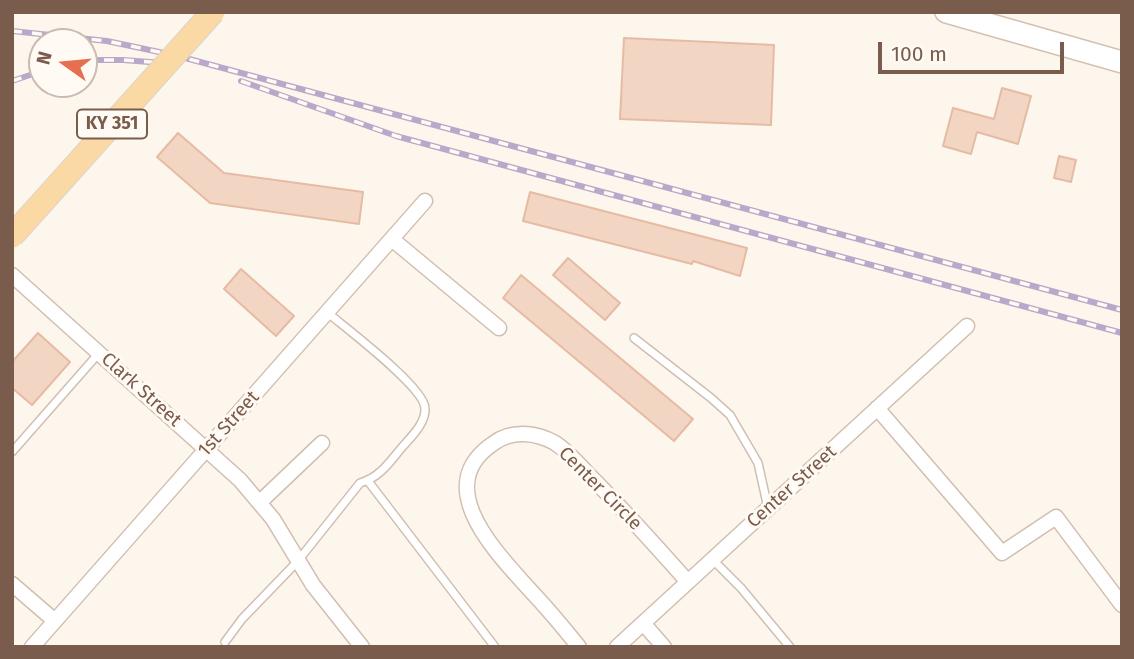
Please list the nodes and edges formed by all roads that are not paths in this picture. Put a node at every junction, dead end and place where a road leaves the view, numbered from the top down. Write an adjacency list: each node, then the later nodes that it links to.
1 (213, 12): 5 (main road, KY 351, bridge)
2 (953, 13): 3 (street)
3 (1122, 62)
4 (425, 201): 6 (street, 1st Street)
5 (12, 236)
6 (393, 240): 8 (street, 1st Street); 10 (street)
7 (12, 275): 12 (street, Clark Street)
8 (328, 313): 15 (street, 1st Street); 17 (lane)
9 (967, 326): 13 (street, Center Street)
10 (499, 328)
11 (634, 338): 19 (lane)
12 (99, 353): 15 (street, Clark Street); 16 (lane)
13 (877, 408): 19 (street, Center Street); 24 (street)
14 (322, 443): 18 (street)
15 (207, 449): 18 (street, Clark Street); 25 (street, 1st Street)
16 (12, 452)
17 (368, 481): 21 (lane); 30 (lane)
18 (260, 502): 21 (street, Clark Street)
19 (768, 508): 20 (street, Center Street)
20 (712, 559): 22 (street, Center Street); 34 (lane)
21 (297, 562): 27 (lane); 29 (street, Clark Street)
22 (688, 582): 26 (street, Center Street); 31 (street, Center Circle)
23 (12, 584): 25 (street)
24 (1122, 605)
25 (55, 621): 28 (street, 1st Street)
26 (643, 623): 32 (street, Center Street); 33 (street)
27 (225, 645)
28 (32, 647)
29 (362, 647)
30 (495, 647)
31 (579, 647)
32 (617, 647)
33 (664, 647)
34 (790, 647)

